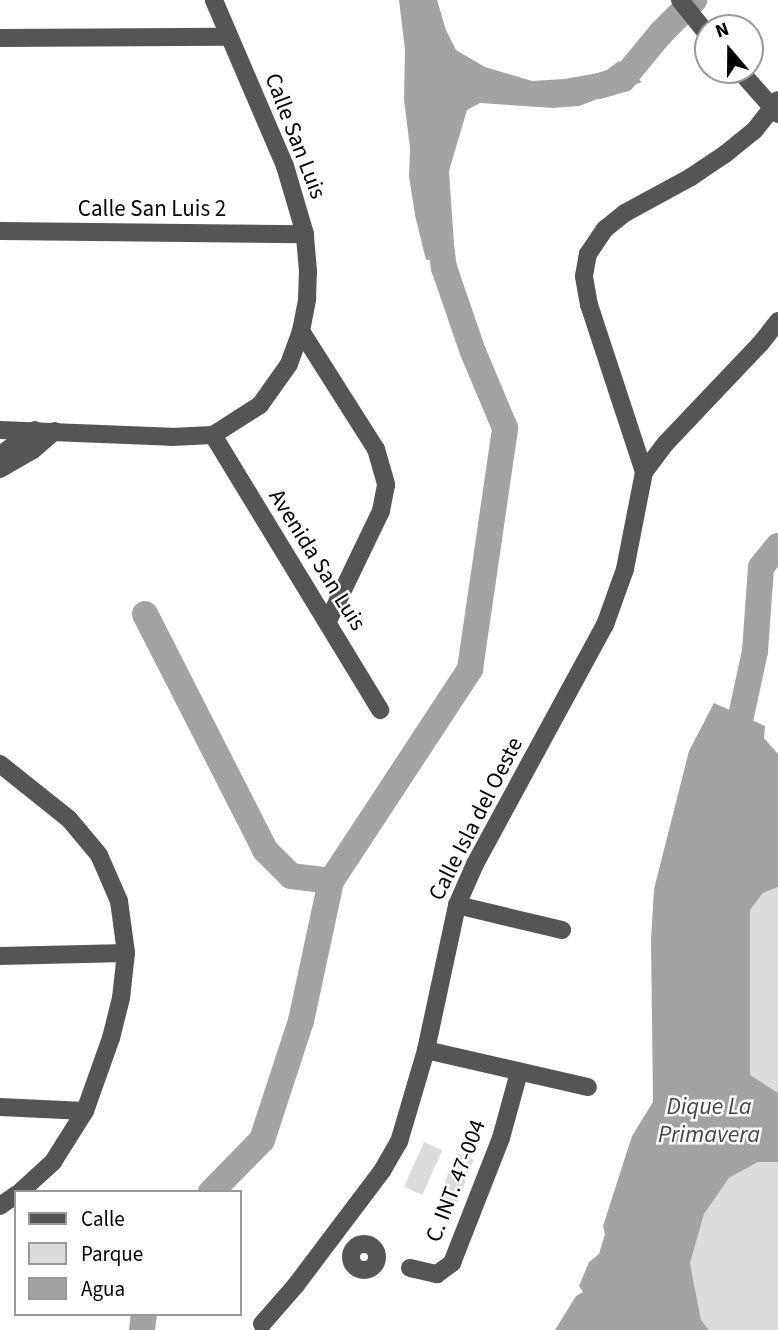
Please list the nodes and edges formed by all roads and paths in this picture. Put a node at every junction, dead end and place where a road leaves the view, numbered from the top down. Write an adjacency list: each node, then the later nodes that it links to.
1 (214, 0): 4 (street, Calle San Luis)
2 (680, 0): 3 (street)
3 (694, 18)
4 (228, 37): 5 (street); 9 (street, Calle San Luis)
5 (0, 38)
6 (753, 84): 7 (street)
7 (776, 107): 18 (street, Calle Isla del Oeste)
8 (0, 231): 9 (street, Calle San Luis 2)
9 (304, 234): 11 (street, Calle San Luis)
10 (778, 321): 18 (street, Calle Isla del Oeste)
11 (301, 331): 15 (street, Calle San Luis); 19 (street)
12 (0, 430): 13 (street, Calle San Luis)
13 (35, 430): 14 (street, Calle San Luis); 16 (street)
14 (55, 431): 15 (street, Calle San Luis); 17 (street)
15 (213, 435): 19 (street, Avenida San Luis)
16 (0, 455)
17 (0, 469)
18 (644, 472): 22 (street, Calle Isla del Oeste)
19 (328, 621): 20 (street, Avenida San Luis)
20 (380, 710)
21 (0, 764): 24 (street)
22 (457, 905): 23 (street); 26 (street, Calle Isla del Oeste)
23 (562, 930)
24 (126, 953): 25 (street); 30 (street)
25 (0, 956)
26 (426, 1050): 27 (street); 32 (street, Calle Isla del Oeste)
27 (519, 1072): 28 (street); 34 (street, C. INT. 47-004)
28 (588, 1087)
29 (0, 1107): 30 (street)
30 (85, 1111): 31 (street)
31 (22, 1190)
32 (333, 1234): 33 (street); 35 (street, Calle Isla del Oeste)
33 (354, 1249)
34 (410, 1268)
35 (262, 1324)

